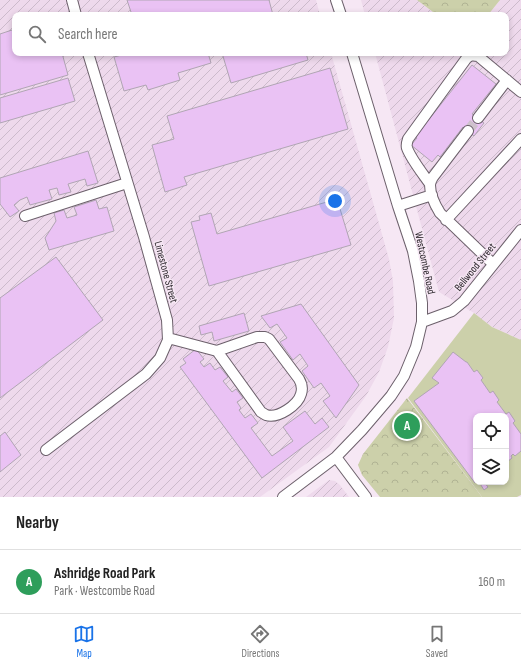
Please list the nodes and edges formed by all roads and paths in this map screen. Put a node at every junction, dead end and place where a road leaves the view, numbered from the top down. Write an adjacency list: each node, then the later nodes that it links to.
1 (72, 0): 3 (street)
2 (336, 0): 4 (street)
3 (75, 12)
4 (340, 12)
5 (89, 56): 14 (street, Limestone Street)
6 (353, 56): 17 (street, Westcombe Road)
7 (469, 56): 15 (street)
8 (478, 56): 9 (street)
9 (507, 80): 10 (street); 11 (street)
10 (521, 92)
11 (478, 118)
12 (468, 131): 15 (street)
13 (521, 139): 19 (street)
14 (128, 183): 18 (street); 23 (street, Limestone Street)
15 (430, 184): 16 (street)
16 (432, 195): 17 (street); 19 (street)
17 (398, 206): 22 (street, Westcombe Road)
18 (25, 216)
19 (446, 220): 21 (street)
20 (521, 230): 21 (street, Bellwood Street)
21 (493, 264): 22 (street, Bellwood Street)
22 (422, 322): 26 (street, Westcombe Road)
23 (168, 338): 24 (street); 25 (street, Limestone Street)
24 (218, 351): 24 (street)
25 (46, 450)
26 (336, 457): 27 (street, Westcombe Road); 28 (street)
27 (283, 497)
28 (366, 497)

